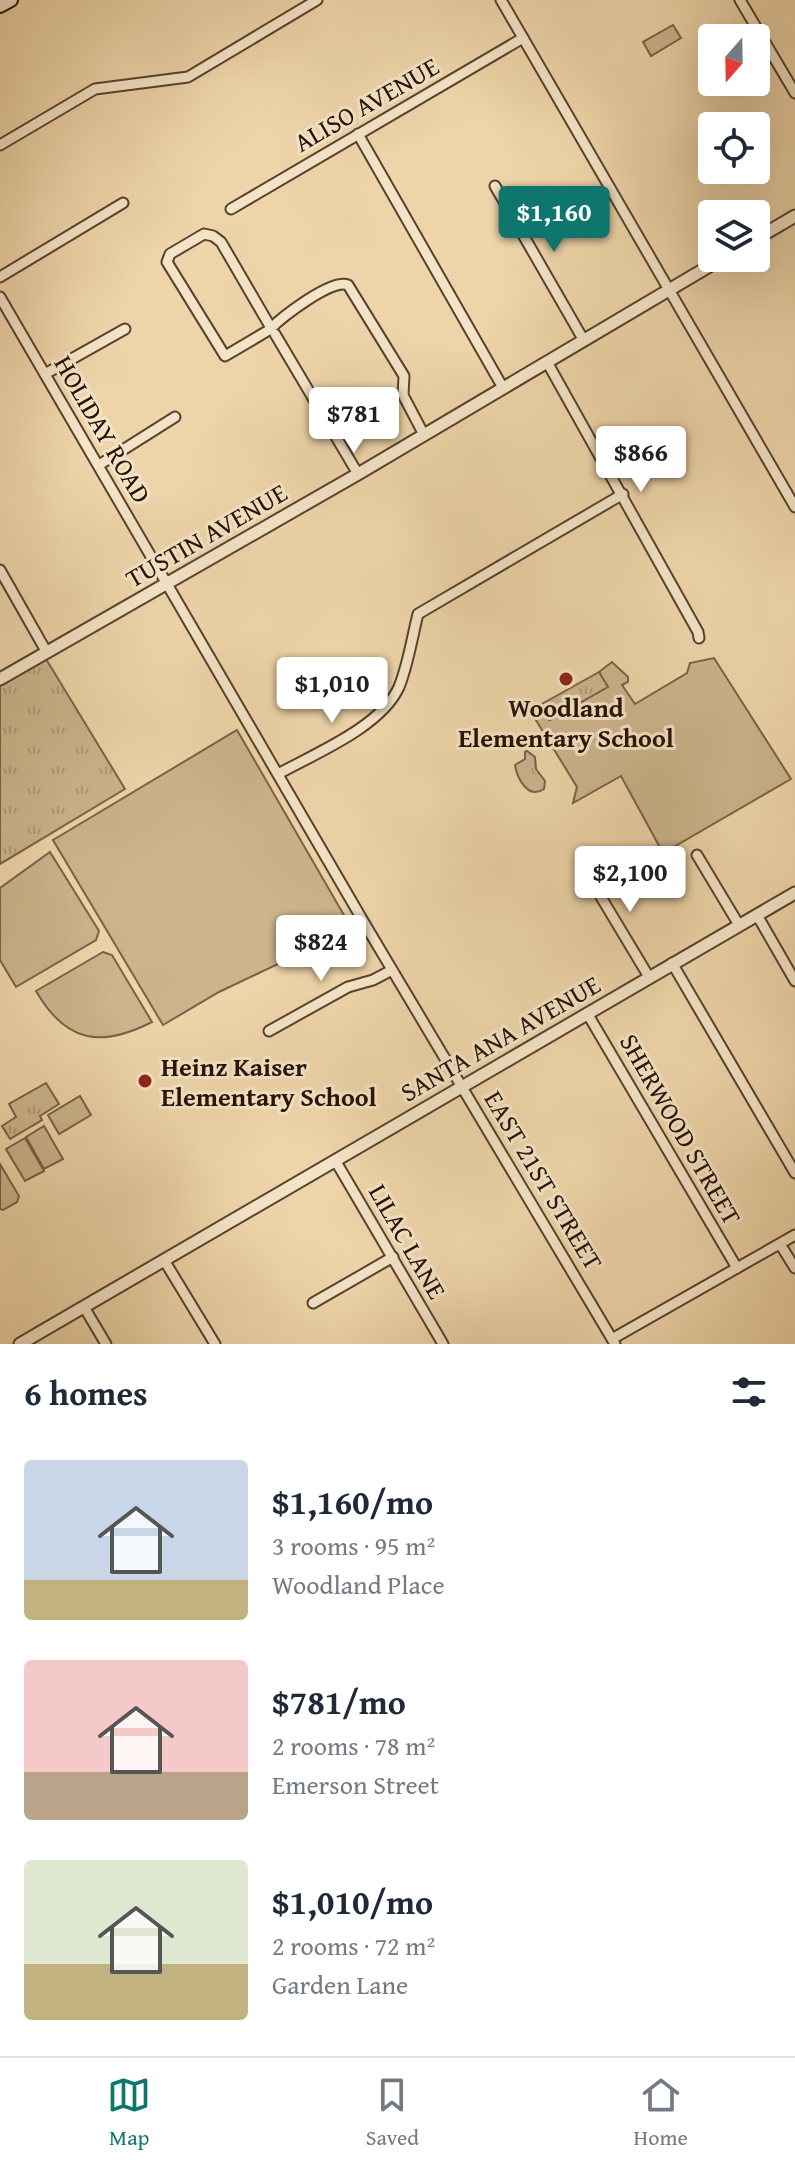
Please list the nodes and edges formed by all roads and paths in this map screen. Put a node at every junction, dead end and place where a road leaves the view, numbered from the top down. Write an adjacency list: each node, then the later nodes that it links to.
1 (11, 0): 5 (main road)
2 (317, 0): 9 (street)
3 (501, 0): 6 (street)
4 (740, 0): 7 (street)
5 (0, 6)
6 (523, 38): 8 (street, ALISO AVENUE); 17 (street)
7 (795, 93)
8 (358, 134): 12 (street, ALISO AVENUE); 24 (street)
9 (0, 145)
10 (495, 186): 21 (street)
11 (123, 203): 16 (street)
12 (231, 209)
13 (795, 216): 14 (street)
14 (770, 231)
15 (699, 272): 17 (street, TUSTIN AVENUE)
16 (0, 277)
17 (668, 290): 21 (street, TUSTIN AVENUE); 30 (street)
18 (0, 297): 23 (street, HOLIDAY ROAD)
19 (125, 329): 23 (street)
20 (273, 331): 20 (street); 26 (street); 28 (street)
21 (583, 339): 22 (street, TUSTIN AVENUE)
22 (547, 362): 24 (street, TUSTIN AVENUE); 29 (street)
23 (45, 374): 27 (street, HOLIDAY ROAD)
24 (502, 386): 26 (street, TUSTIN AVENUE)
25 (175, 417): 27 (street)
26 (423, 433): 28 (street, TUSTIN AVENUE)
27 (99, 465): 32 (street, HOLIDAY ROAD)
28 (358, 474): 32 (street, TUSTIN AVENUE)
29 (623, 494): 33 (street); 36 (street)
30 (795, 507)
31 (0, 570): 34 (street)
32 (168, 583): 34 (street, TUSTIN AVENUE); 36 (street, EAST 21ST STREET)
33 (699, 638)
34 (46, 651): 35 (street, TUSTIN AVENUE)
35 (0, 679)
36 (278, 774): 43 (street, EAST 21ST STREET)
37 (697, 855): 41 (street)
38 (582, 875): 44 (street)
39 (795, 893): 40 (street, SANTA ANA AVENUE)
40 (757, 915): 41 (street, SANTA ANA AVENUE); 45 (street)
41 (739, 925): 42 (street, SANTA ANA AVENUE)
42 (672, 963): 44 (street, SANTA ANA AVENUE); 50 (street)
43 (392, 970): 47 (street); 48 (street, EAST 21ST STREET)
44 (649, 977): 46 (street, SANTA ANA AVENUE)
45 (795, 981)
46 (587, 1013): 48 (street, SANTA ANA AVENUE); 55 (street, SHERWOOD STREET)
47 (269, 1031)
48 (462, 1086): 49 (street, SANTA ANA AVENUE); 59 (street, EAST 21ST STREET)
49 (335, 1160): 53 (street, LILAC LANE); 54 (street, SANTA ANA AVENUE)
50 (795, 1173)
51 (795, 1235): 52 (street)
52 (780, 1244): 55 (street); 56 (street)
53 (393, 1257): 57 (street); 63 (street, LILAC LANE)
54 (164, 1260): 58 (street, SANTA ANA AVENUE); 62 (street)
55 (737, 1268): 59 (street)
56 (795, 1268)
57 (313, 1303)
58 (84, 1307): 60 (street, SANTA ANA AVENUE); 61 (street)
59 (613, 1341)
60 (20, 1344)
61 (106, 1344)
62 (215, 1344)
63 (443, 1344)

